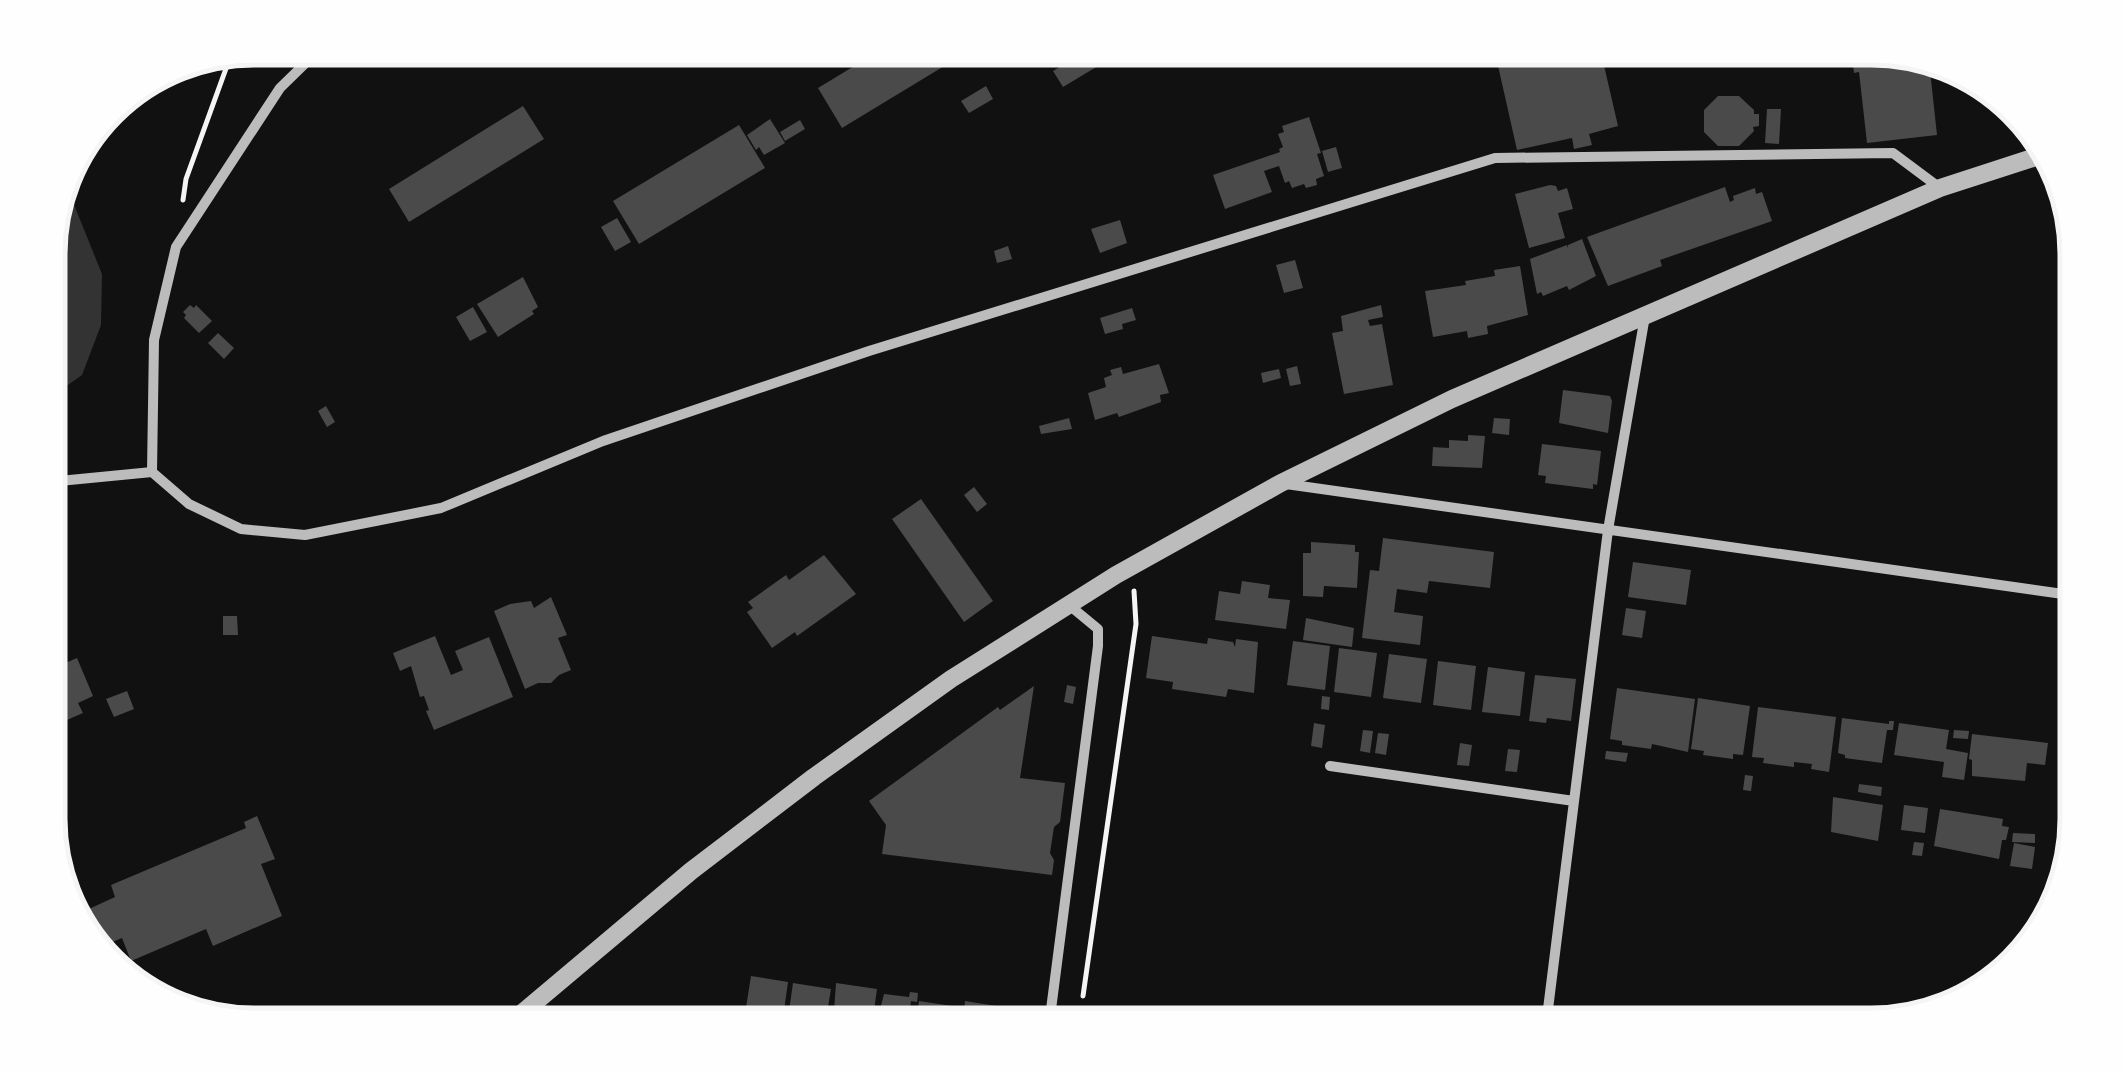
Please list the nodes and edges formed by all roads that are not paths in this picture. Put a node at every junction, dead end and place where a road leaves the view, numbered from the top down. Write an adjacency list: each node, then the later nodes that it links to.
1 (304, 65): 5 (street)
2 (2034, 158): 3 (street)
3 (1940, 188): 4 (street); 5 (street)
4 (1646, 316): 7 (street); 8 (street)
5 (152, 472): 6 (street)
6 (65, 480)
7 (1281, 483): 8 (street); 10 (street)
8 (1608, 530): 9 (street); 12 (street)
9 (2060, 594)
10 (1069, 605): 13 (street); 14 (street)
11 (1330, 766): 12 (street)
12 (1574, 801): 15 (street)
13 (529, 1008)
14 (1051, 1008)
15 (1548, 1008)

